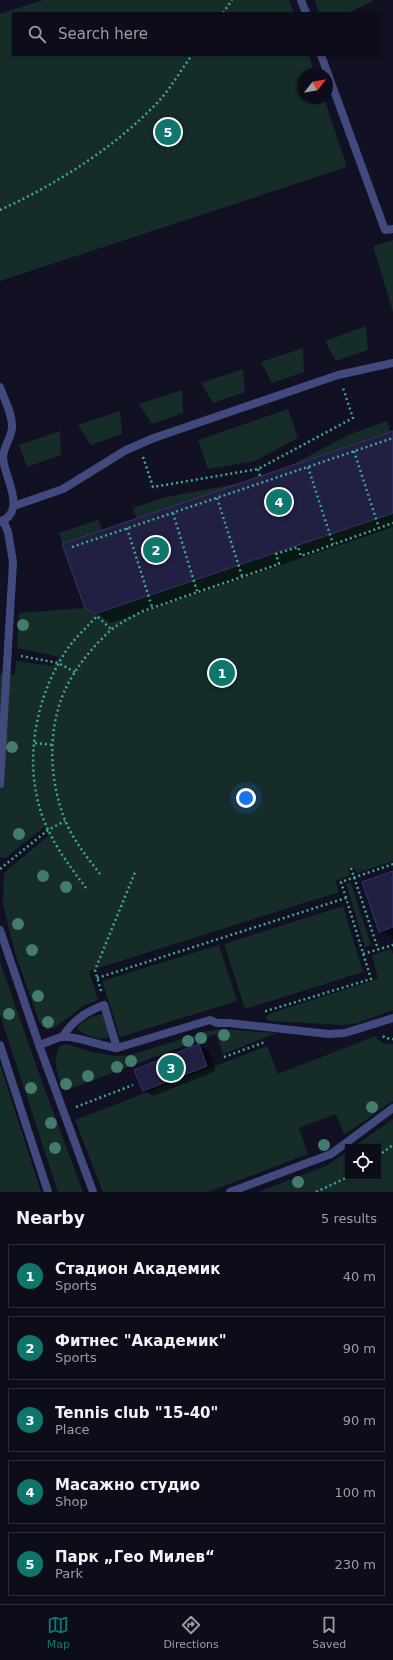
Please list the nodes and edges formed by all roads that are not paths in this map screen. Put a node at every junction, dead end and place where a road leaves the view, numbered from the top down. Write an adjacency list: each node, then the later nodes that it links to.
1 (301, 0): 2 (lane)
2 (306, 12)
3 (321, 56): 4 (lane)
4 (393, 229)
5 (393, 362): 7 (lane)
6 (0, 387): 7 (lane)
7 (14, 506): 8 (lane)
8 (2, 521): 9 (lane)
9 (0, 784)
10 (0, 930): 14 (lane)
11 (393, 1018): 15 (lane)
12 (62, 1037): 14 (lane); 15 (lane); 15 (lane)
13 (0, 1045): 17 (lane)
14 (40, 1045): 18 (lane)
15 (117, 1048)
16 (393, 1108): 19 (lane)
17 (48, 1192)
18 (93, 1192)
19 (230, 1192)

